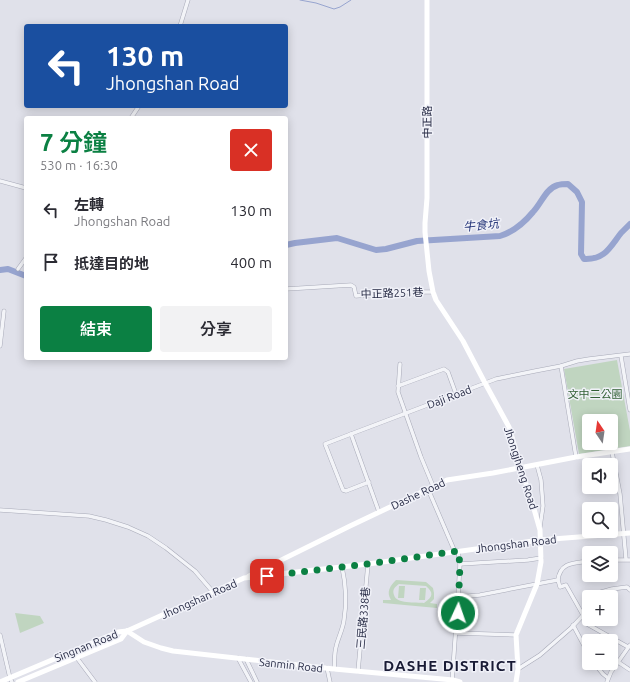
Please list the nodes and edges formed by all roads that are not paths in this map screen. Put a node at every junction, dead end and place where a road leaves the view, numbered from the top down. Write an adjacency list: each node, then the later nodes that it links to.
1 (188, 0): 3 (street)
2 (427, 0): 6 (street, 中正路)
3 (181, 24)
4 (0, 180): 5 (street)
5 (24, 187)
6 (426, 245): 10 (street, Jhongjheng Road)
7 (24, 261): 8 (street)
8 (18, 269)
9 (288, 289): 10 (street, 中正路251巷)
10 (433, 292): 18 (street, Jhongjheng Road)
11 (4, 311): 12 (street)
12 (0, 346)
13 (630, 354): 14 (street, Daji Road)
14 (621, 356): 16 (street, Daji Road); 19 (street)
15 (400, 364): 20 (street)
16 (561, 366): 18 (street, Daji Road); 27 (street)
17 (630, 382): 19 (street)
18 (485, 383): 21 (street, Daji Road); 29 (street, Jhongjheng Road)
19 (625, 383): 22 (street)
20 (398, 386): 21 (street); 23 (street)
21 (456, 394): 23 (street, Daji Road)
22 (630, 410)
23 (405, 413): 24 (street, Daji Road); 31 (street)
24 (352, 434): 30 (street); 30 (street, Daji Road)
25 (630, 449): 26 (street, Dashe Road)
26 (612, 452): 27 (street, Dashe Road); 35 (street)
27 (576, 457): 28 (street, Dashe Road)
28 (537, 465): 29 (street, Dashe Road); 34 (street)
29 (521, 468): 31 (street, Dashe Road); 34 (street, Jhongjheng Road)
30 (369, 482): 33 (street)
31 (430, 487): 33 (street, Dashe Road); 38 (street)
32 (0, 510): 50 (street)
33 (379, 512): 45 (street, Dashe Road)
34 (540, 530): 37 (street, Jhongjheng Road)
35 (624, 534): 36 (street, Jhongshan Road); 37 (street, Jhongshan Road); 40 (street)
36 (630, 534)
37 (540, 540): 38 (street, Jhongshan Road); 39 (street, Jhongjheng Road)
38 (457, 552): 42 (street, Jhongshan Road); 43 (street)
39 (541, 558): 43 (street); 47 (street, Jhongjheng Road)
40 (628, 560)
41 (582, 562): 46 (street)
42 (368, 564): 44 (street, Jhongshan Road); 72 (street, 三民路338巷)
43 (460, 564): 51 (street)
44 (342, 567): 45 (street, Jhongshan Road); 67 (street)
45 (244, 578): 50 (street, Jhongshan Road)
46 (558, 580): 47 (street); 52 (street)
47 (537, 584): 51 (street); 59 (street, Jhongjheng Road)
48 (608, 590): 49 (street)
49 (630, 590)
50 (213, 592): 56 (street, Jhongshan Road)
51 (458, 597): 57 (street)
52 (582, 613)
53 (582, 616): 54 (street)
54 (573, 626): 60 (street); 68 (street)
55 (591, 626): 61 (street)
56 (127, 631): 62 (street, Singnan Road); 63 (street, Sanmin Road); 73 (street, Singnan Road)
57 (456, 633): 59 (street); 76 (street)
58 (0, 635): 73 (street)
59 (516, 635): 68 (street, Jhongjheng Road)
60 (582, 642)
61 (629, 646): 65 (street)
62 (77, 658): 75 (street); 78 (street, Singnan Road)
63 (238, 658): 64 (street, Sanmin Road); 79 (street)
64 (246, 659): 66 (street, Sanmin Road); 80 (street)
65 (618, 662): 71 (street)
66 (327, 668): 67 (street, Sanmin Road); 81 (street)
67 (334, 669): 72 (street, Sanmin Road)
68 (518, 669): 83 (street, Jhongjheng Road)
69 (600, 670): 74 (street)
70 (612, 670): 74 (street)
71 (630, 670)
72 (358, 671): 76 (street, Sanmin Road)
73 (11, 680): 77 (street, Singnan Road)
74 (607, 680)
75 (93, 681)
76 (452, 681): 82 (street, Sanmin Road)
77 (0, 682)
78 (18, 682)
79 (251, 682)
80 (257, 682)
81 (330, 682)
82 (460, 682)
83 (516, 682)

